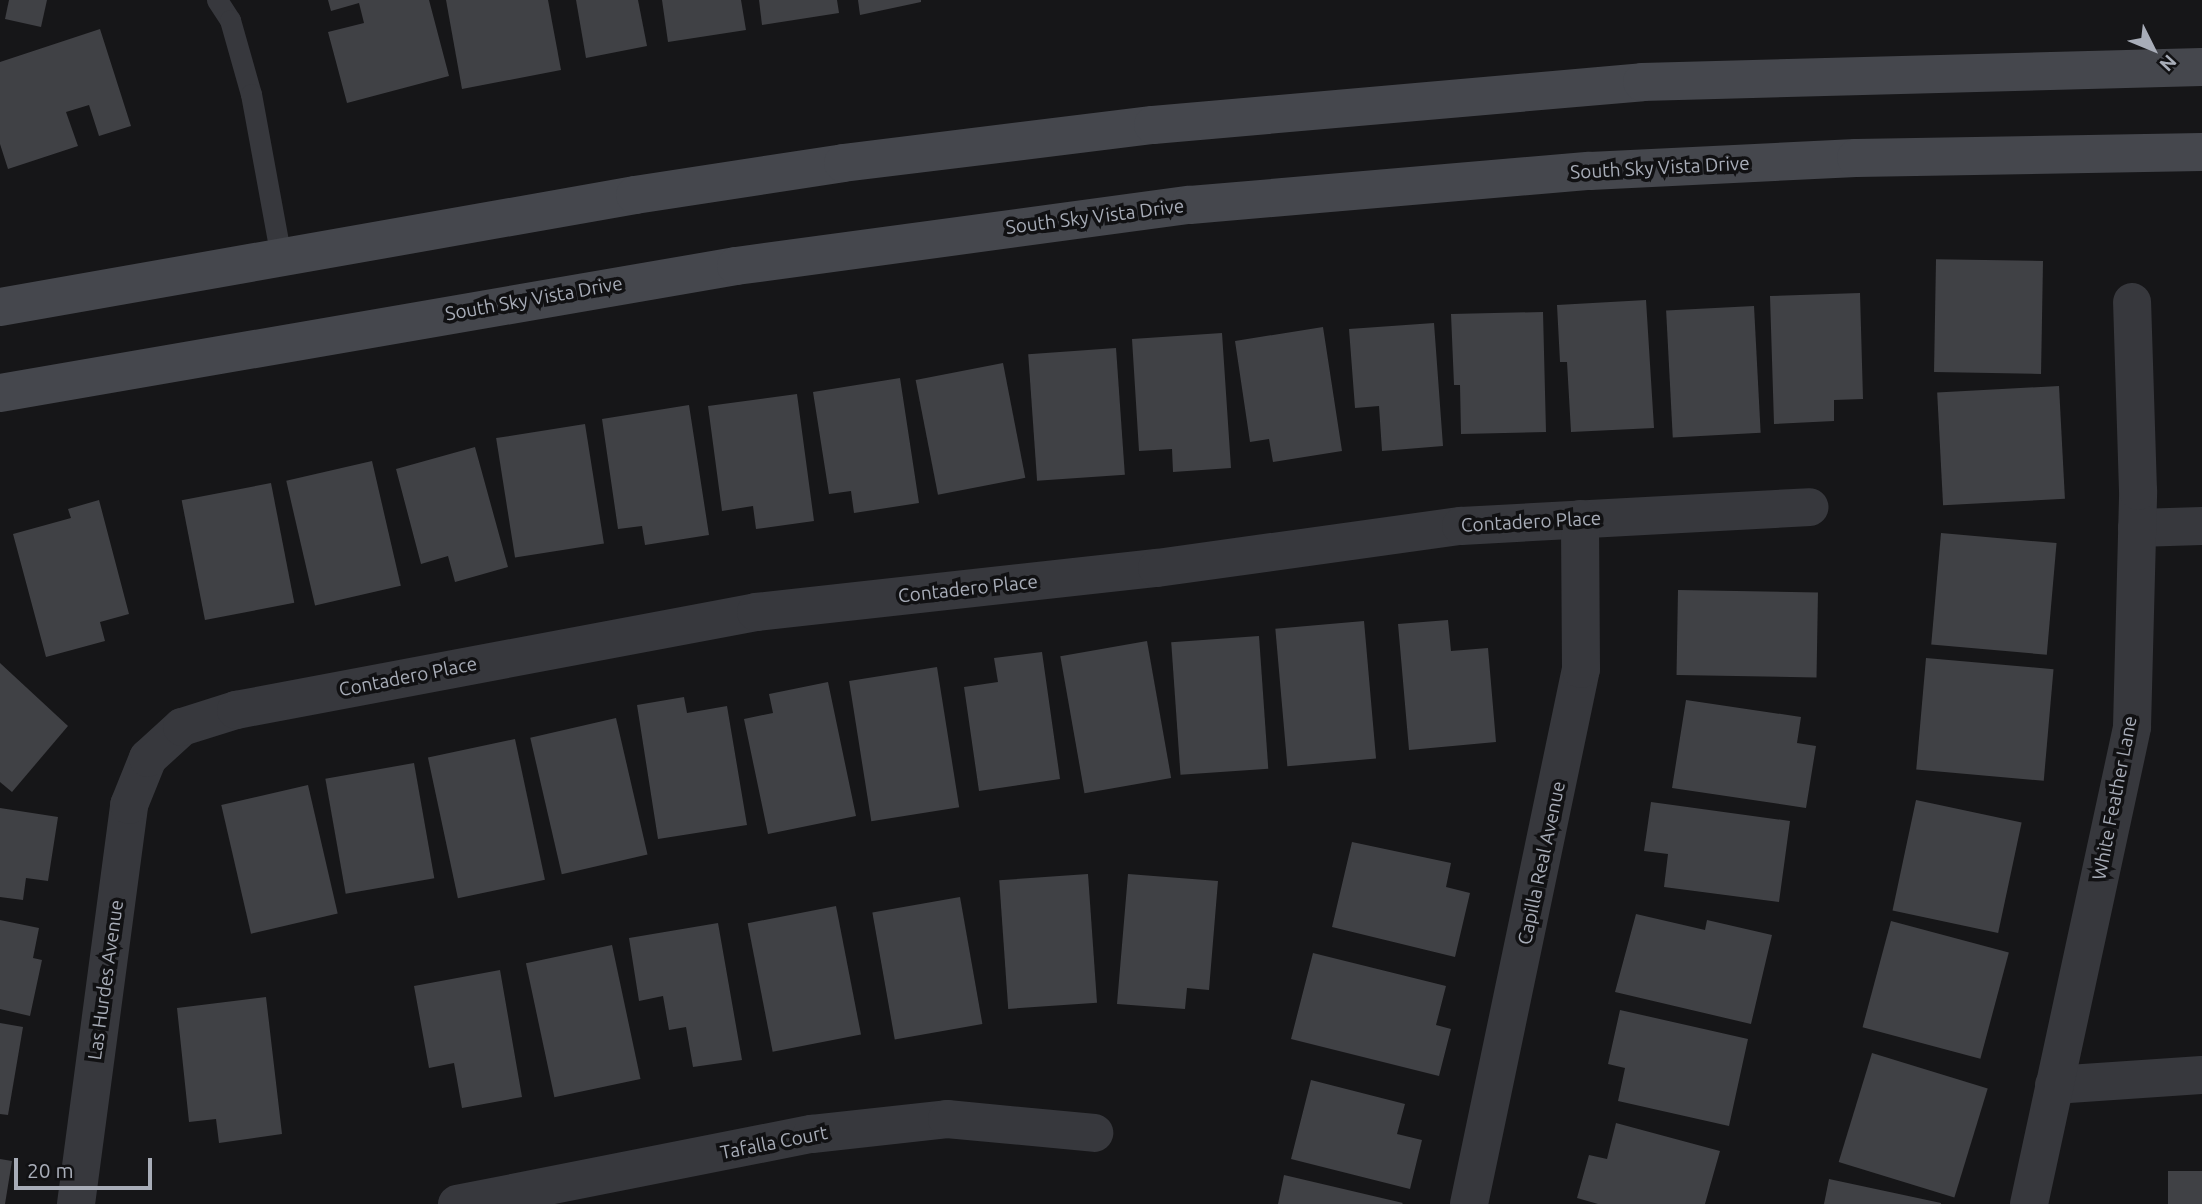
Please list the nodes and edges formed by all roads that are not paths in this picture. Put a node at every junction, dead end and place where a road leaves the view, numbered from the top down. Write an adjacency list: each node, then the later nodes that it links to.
1 (217, 0): 4 (lane)
2 (2202, 67): 4 (main road)
3 (2202, 152): 7 (main road, South Sky Vista Drive)
4 (281, 258): 6 (main road)
5 (2132, 302): 11 (street, White Feather Lane)
6 (0, 307)
7 (0, 393)
8 (1809, 507): 9 (street, Contadero Place)
9 (1580, 519): 12 (street, Contadero Place); 18 (street, Capilla Real Avenue)
10 (2202, 526): 11 (street)
11 (2137, 528): 14 (street, White Feather Lane)
12 (148, 758): 16 (street, Las Hurdes Avenue)
13 (2202, 1075): 14 (street)
14 (2054, 1085): 19 (street, White Feather Lane)
15 (1094, 1133): 17 (street, Tafalla Court)
16 (76, 1204)
17 (457, 1204)
18 (1469, 1204)
19 (2029, 1204)

